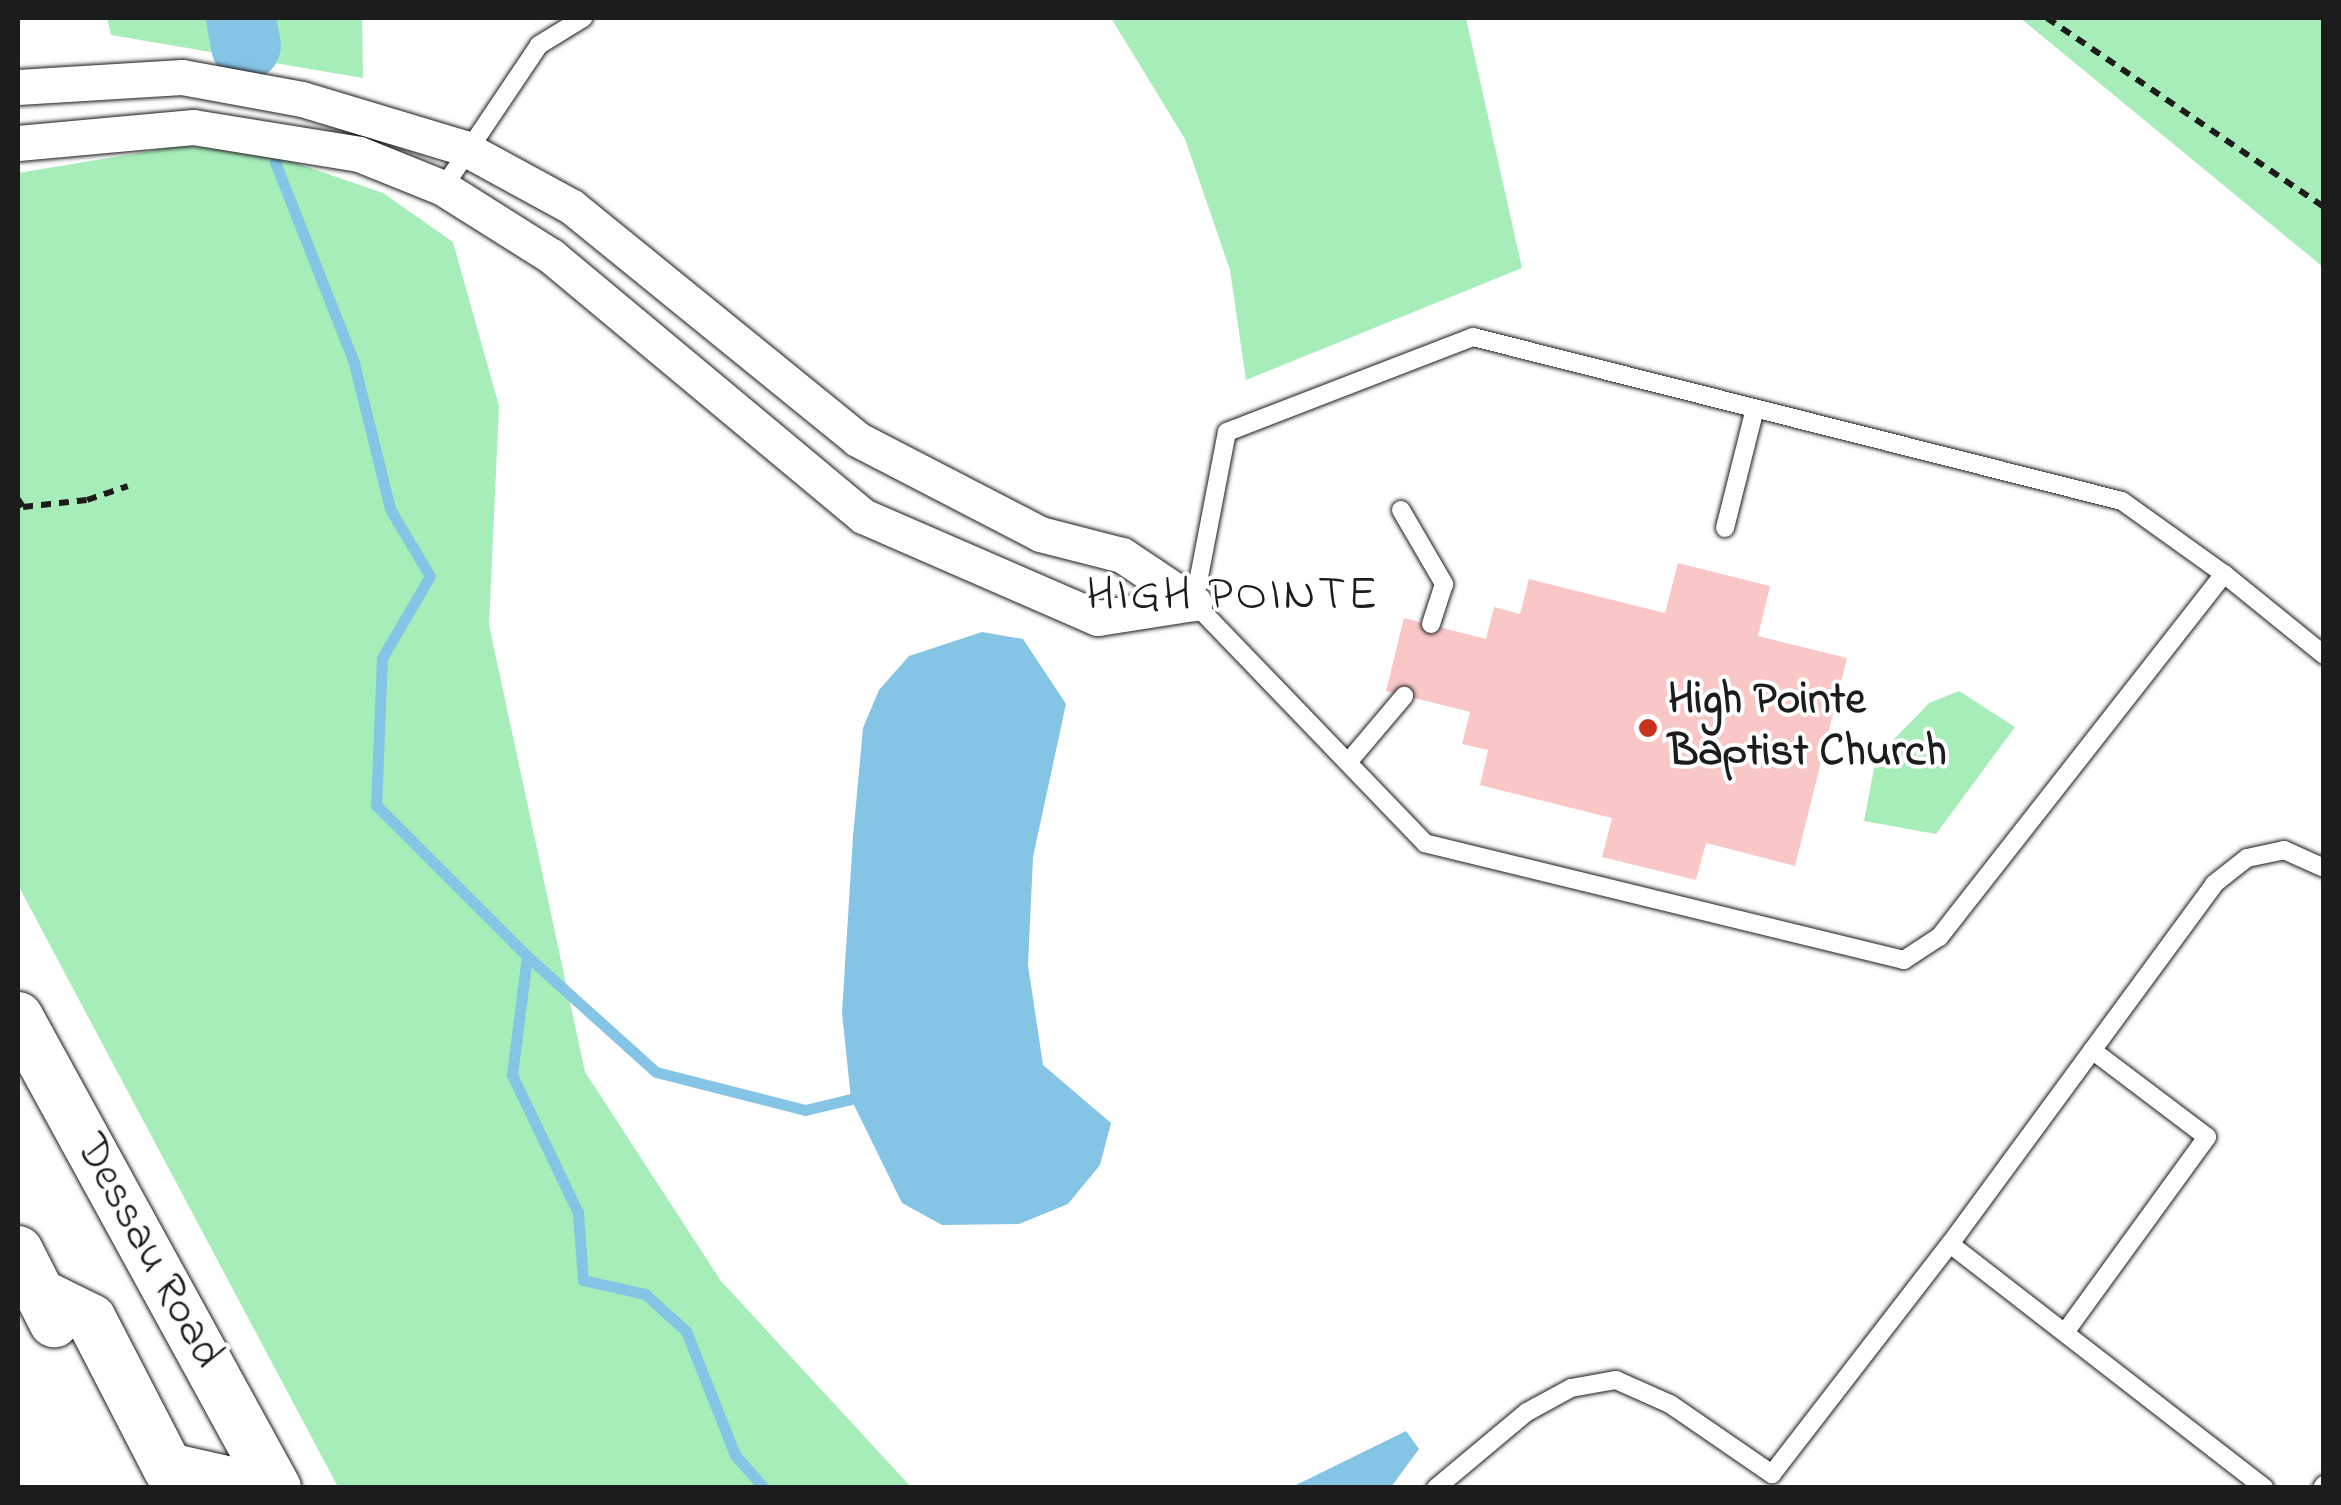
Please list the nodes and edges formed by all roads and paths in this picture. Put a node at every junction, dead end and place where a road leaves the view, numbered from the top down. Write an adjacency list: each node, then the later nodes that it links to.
1 (583, 18): 5 (lane)
2 (2046, 18): 7 (path)
3 (18, 87): 5 (street)
4 (18, 143): 6 (street)
5 (464, 148): 6 (lane); 14 (street)
6 (443, 188): 14 (street)
7 (2324, 207)
8 (1755, 408): 12 (lane); 13 (lane); 14 (lane)
9 (128, 486): 10 (path)
10 (18, 499)
11 (1401, 510): 15 (lane)
12 (1725, 528)
13 (2224, 574): 16 (lane); 18 (lane)
14 (1194, 603): 18 (lane)
15 (1431, 624)
16 (2324, 654)
17 (1404, 696): 18 (lane)
18 (1350, 760)
19 (2324, 868): 21 (lane)
20 (18, 1016): 29 (main road, Dessau Road)
21 (2092, 1050): 22 (lane); 25 (lane)
22 (1950, 1244): 25 (lane); 26 (lane)
23 (18, 1251): 24 (main road)
24 (40, 1294): 27 (main road); 28 (main road)
25 (2066, 1331): 31 (lane)
26 (1767, 1481): 30 (lane)
27 (140, 1488)
28 (257, 1488)
29 (276, 1488)
30 (1436, 1488)
31 (2264, 1488)

